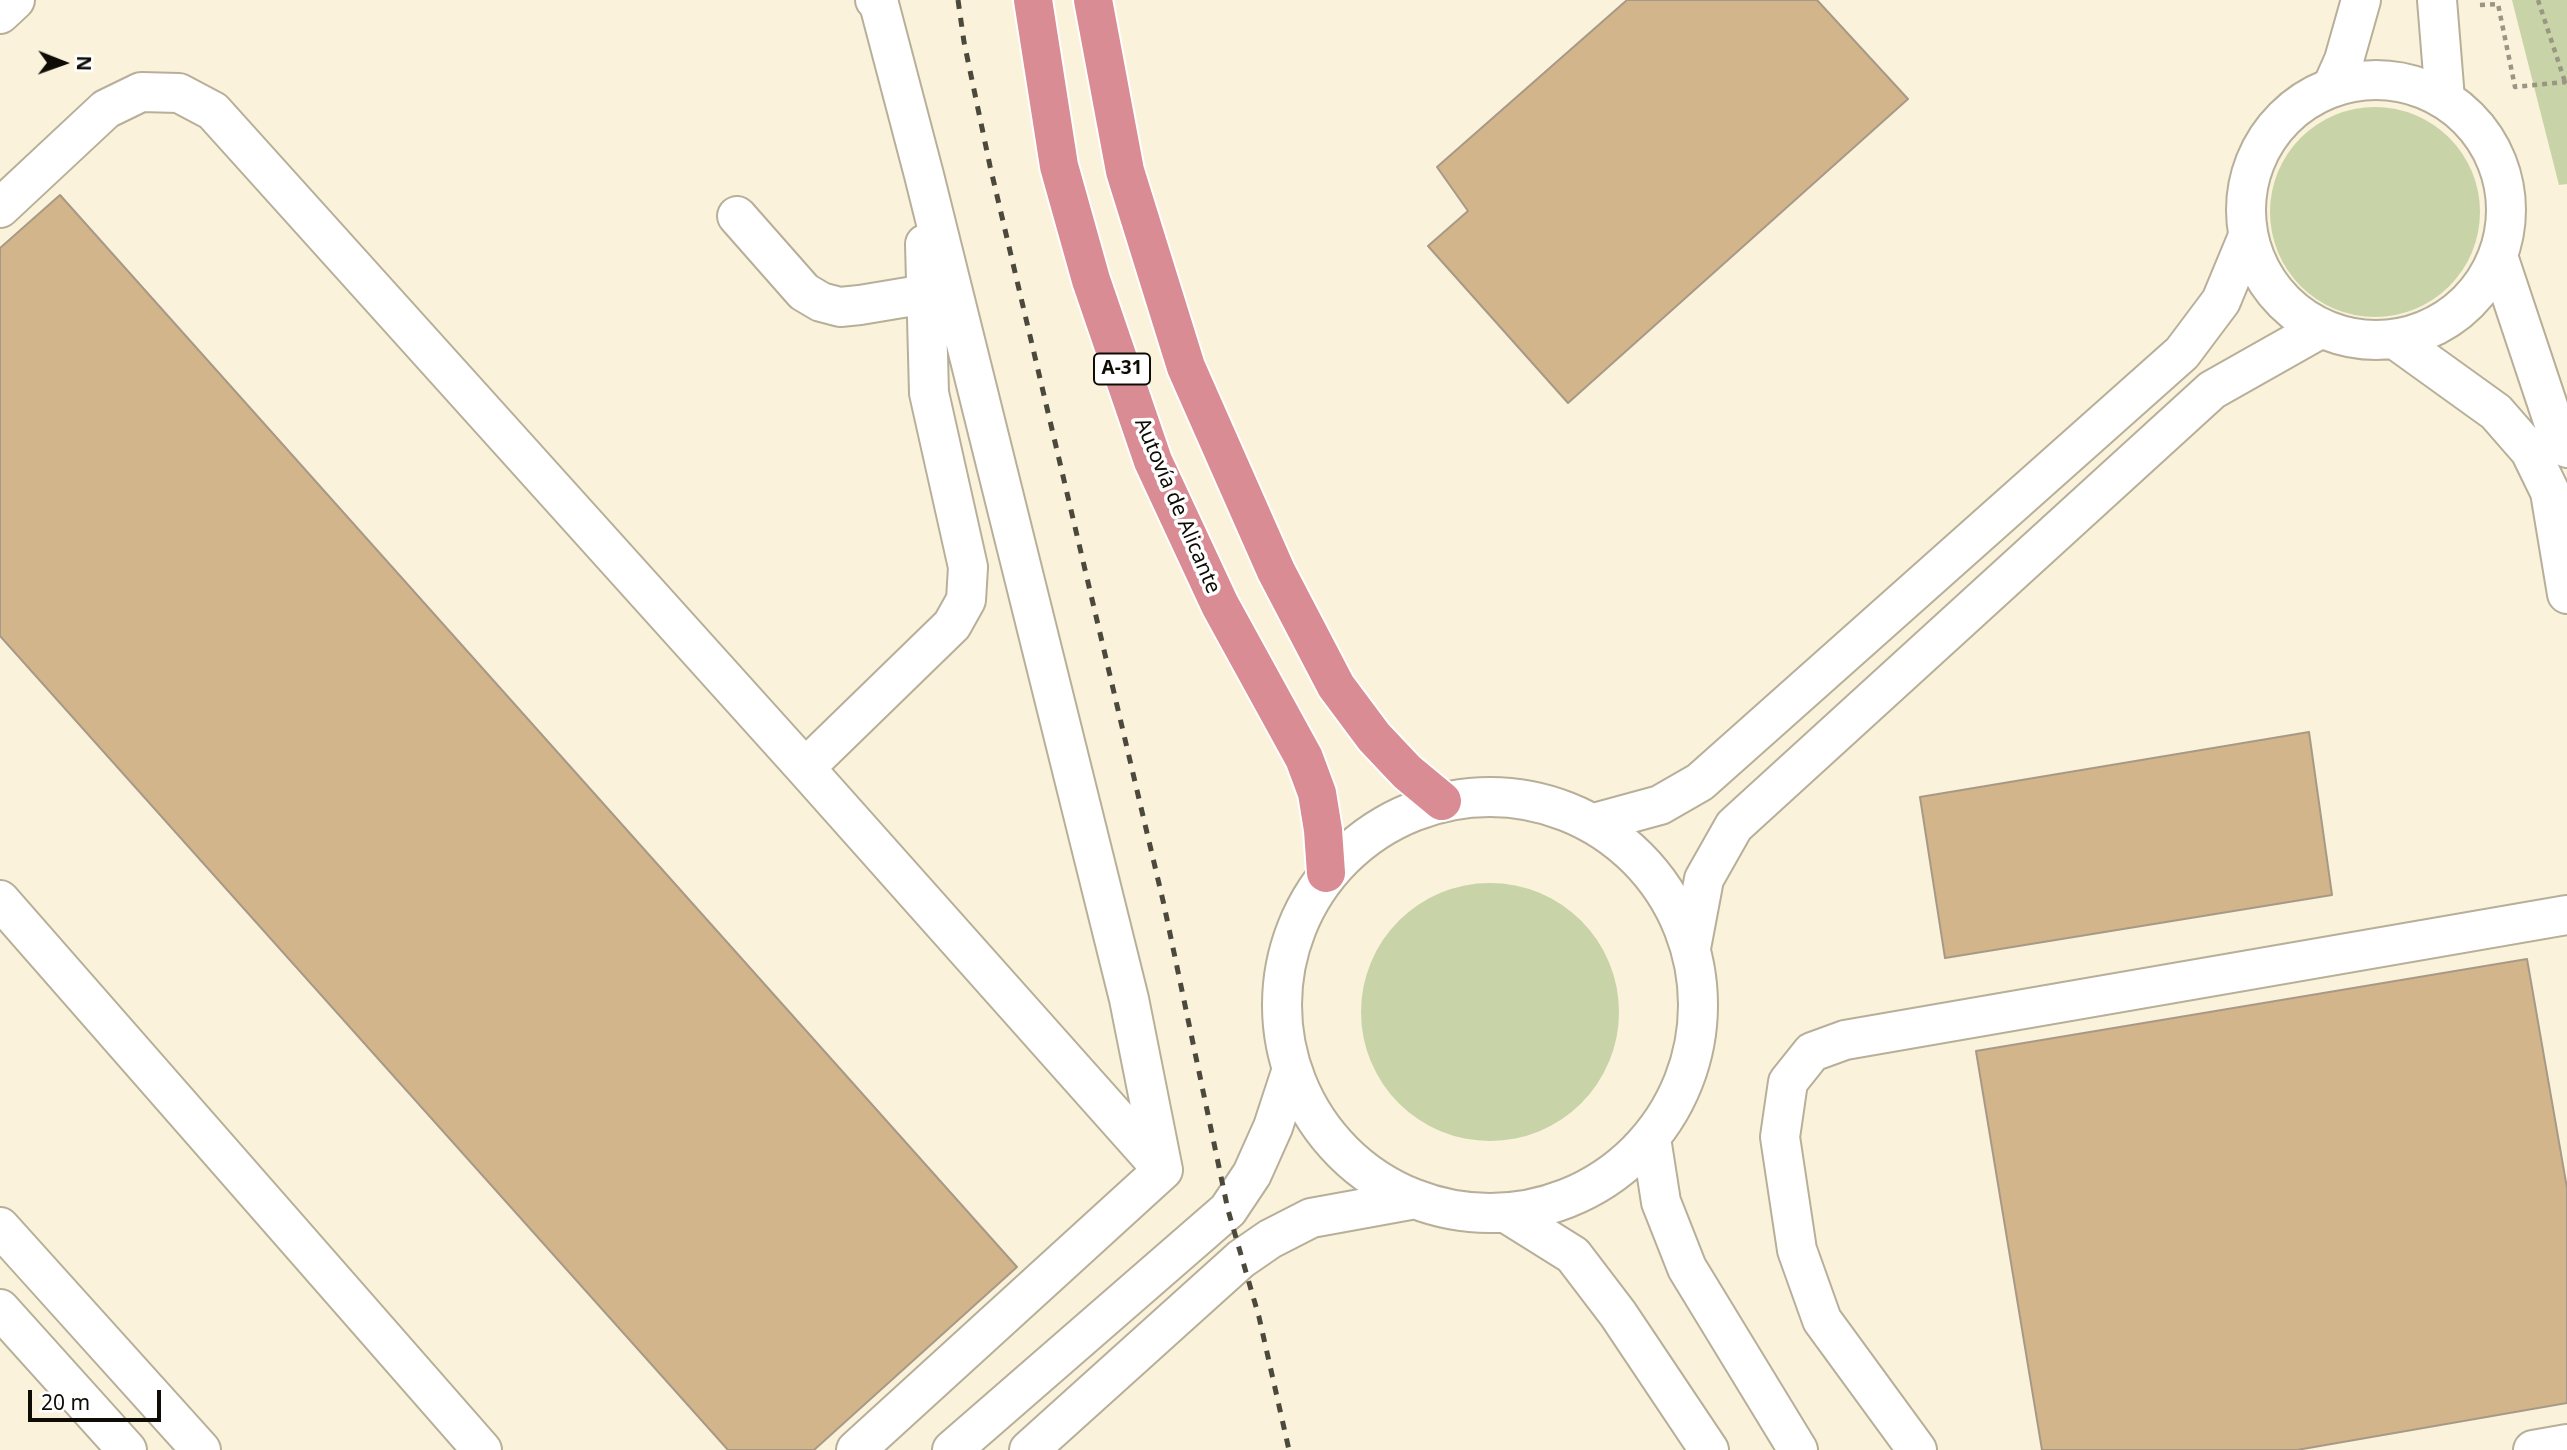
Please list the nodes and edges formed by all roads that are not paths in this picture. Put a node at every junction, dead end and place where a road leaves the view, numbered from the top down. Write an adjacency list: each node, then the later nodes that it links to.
1 (15, 0): 7 (street)
2 (875, 0): 10 (street)
3 (1033, 0): 24 (highway, Autovía de Alicante / A-31)
4 (1093, 0): 22 (highway, A-31)
5 (2361, 0): 8 (street)
6 (2437, 4): 9 (street)
7 (0, 14)
8 (2332, 87): 9 (street); 13 (street)
9 (2445, 99): 14 (street)
10 (924, 175): 15 (street); 30 (street)
11 (0, 208): 21 (street)
12 (737, 216): 15 (street)
13 (2248, 236): 16 (street); 23 (street)
14 (2498, 256): 17 (street); 18 (street)
15 (926, 294): 21 (street)
16 (2320, 329): 17 (street); 27 (street)
17 (2396, 340): 19 (street)
18 (2562, 442): 19 (street)
19 (2550, 492): 20 (street)
20 (2567, 594)
21 (805, 768): 30 (street)
22 (1442, 801): 23 (street); 24 (street)
23 (1594, 823): 27 (street)
24 (1326, 873): 28 (street)
25 (0, 900): 38 (street)
26 (2567, 915): 44 (street)
27 (1691, 948): 29 (street)
28 (1291, 1072): 31 (street); 40 (street)
29 (1651, 1138): 32 (street); 43 (street)
30 (1163, 1170): 39 (street)
31 (1410, 1200): 32 (street); 41 (street)
32 (1509, 1215): 42 (street)
33 (0, 1227): 37 (street)
34 (0, 1308): 36 (street)
35 (2567, 1444): 45 (street)
36 (127, 1450)
37 (201, 1450)
38 (482, 1450)
39 (856, 1450)
40 (952, 1450)
41 (1029, 1450)
42 (1709, 1450)
43 (1798, 1450)
44 (1917, 1450)
45 (2533, 1450)

